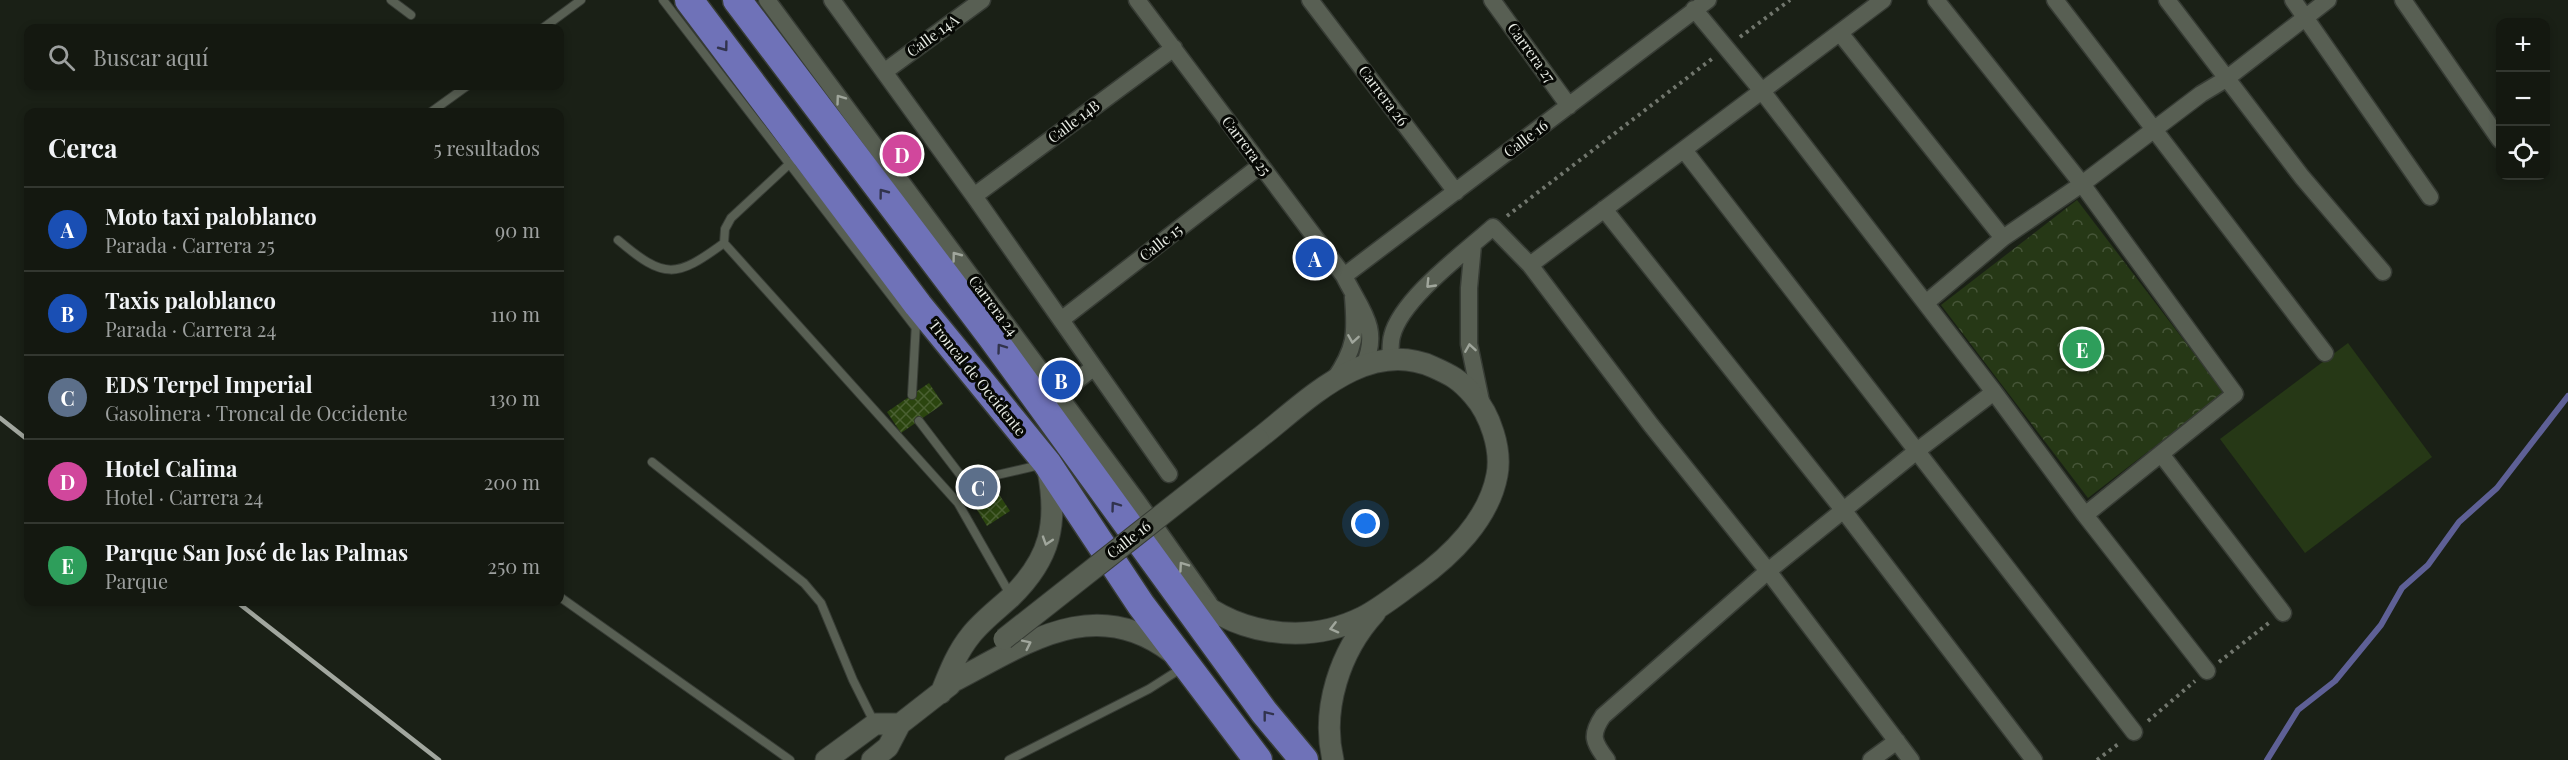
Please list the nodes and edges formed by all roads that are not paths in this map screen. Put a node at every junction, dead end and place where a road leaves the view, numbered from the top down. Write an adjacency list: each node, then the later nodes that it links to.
1 (391, 0): 20 (lane)
2 (581, 0): 22 (lane)
3 (663, 0): 34 (lane)
4 (689, 0): 34 (highway, Troncal de Occidente, one-way to 34)
5 (737, 0): 73 (highway, one-way to 5)
6 (767, 0): 59 (street, Carrera 24, one-way to 6)
7 (832, 0): 25 (street)
8 (982, 0): 25 (street, Calle 14A)
9 (1137, 0): 24 (street, Carrera 25)
10 (1310, 0): 37 (street, Carrera 26)
11 (1492, 0): 29 (street, Carrera 27)
12 (1883, 0): 23 (street)
13 (1936, 0): 36 (street)
14 (2055, 0): 31 (street)
15 (2167, 0): 26 (street)
16 (2293, 0): 21 (street)
17 (2328, 0): 21 (street)
18 (2403, 0): 32 (street)
19 (1701, 5): 28 (street); 29 (street, Calle 16)
20 (411, 15)
21 (2307, 17): 26 (street); 39 (street)
22 (548, 24)
23 (1840, 33): 28 (street); 41 (street)
24 (1173, 48): 35 (street, Carrera 25); 38 (street, Calle 14B)
25 (884, 72): 38 (street)
26 (2226, 79): 31 (street); 46 (street)
27 (461, 90): 30 (lane)
28 (1762, 91): 33 (street); 49 (street)
29 (1569, 106): 37 (street, Calle 16)
30 (437, 108)
31 (2155, 129): 36 (street); 52 (street)
32 (2496, 134)
33 (1684, 150): 40 (street); 62 (street)
34 (796, 157): 43 (lane); 50 (highway, Troncal de Occidente)
35 (1261, 165): 47 (street, Carrera 25); 51 (street, Calle 15)
36 (2082, 184): 41 (street); 63 (street)
37 (1456, 192): 47 (street, Calle 16)
38 (974, 196): 51 (street)
39 (2430, 197)
40 (1604, 209): 45 (street); 71 (street)
41 (2003, 238): 49 (street)
42 (618, 240): 43 (lane)
43 (724, 243): 70 (lane)
44 (1473, 244): 45 (street); 53 (street, one-way to 53); 60 (street, one-way to 44)
45 (1530, 266): 74 (street)
46 (2383, 273)
47 (1344, 276): 48 (street, Carrera 25)
48 (1353, 293): 54 (street, Carrera 25); 56 (street, one-way to 56)
49 (1927, 303): 57 (street)
50 (917, 316): 58 (lane); 65 (highway, Troncal de Occidente)
51 (1061, 320): 55 (street)
52 (2325, 353)
53 (1390, 359): 54 (street, Calle 16); 60 (street, Calle 16)
54 (1364, 365): 56 (street, Calle 16)
55 (1094, 367): 59 (street); 66 (street)
56 (1333, 381): 82 (street, Calle 16, bridge)
57 (1994, 392): 62 (street); 72 (street)
58 (912, 395)
59 (1059, 395): 79 (street, Carrera 24, one-way to 59)
60 (1482, 406): 77 (street, Calle 16)
61 (919, 421): 67 (lane)
62 (1918, 450): 71 (street); 85 (street)
63 (2161, 454): 72 (street); 78 (street)
64 (652, 462): 83 (lane)
65 (1047, 464): 68 (lane); 75 (street, one-way to 75); 80 (highway, Troncal de Occidente)
66 (1169, 474)
67 (961, 476)
68 (988, 477)
69 (968, 495): 70 (lane)
70 (958, 503): 75 (lane)
71 (1844, 511): 74 (street); 97 (street)
72 (2085, 515): 81 (street)
73 (1160, 567): 79 (street); 92 (highway, one-way to 73)
74 (1768, 570): 86 (street); 94 (street)
75 (1012, 596): 82 (street)
76 (564, 600): 87 (lane)
77 (1386, 602): 79 (street, one-way to 79); 93 (street)
78 (2283, 612)
79 (1217, 614)
80 (1187, 664): 82 (street, one-way to 80); 90 (lane); 91 (highway, Troncal de Occidente)
81 (2207, 671)
82 (949, 687): 84 (street, Calle 16)
83 (875, 724): 84 (street); 88 (street)
84 (900, 724): 89 (street, Calle 16)
85 (2134, 732)
86 (1897, 741): 95 (street); 96 (street)
87 (790, 760)
88 (826, 760)
89 (872, 760)
90 (1009, 760)
91 (1258, 760)
92 (1304, 760)
93 (1333, 760)
94 (1607, 760)
95 (1871, 760)
96 (1911, 760)
97 (2034, 760)

